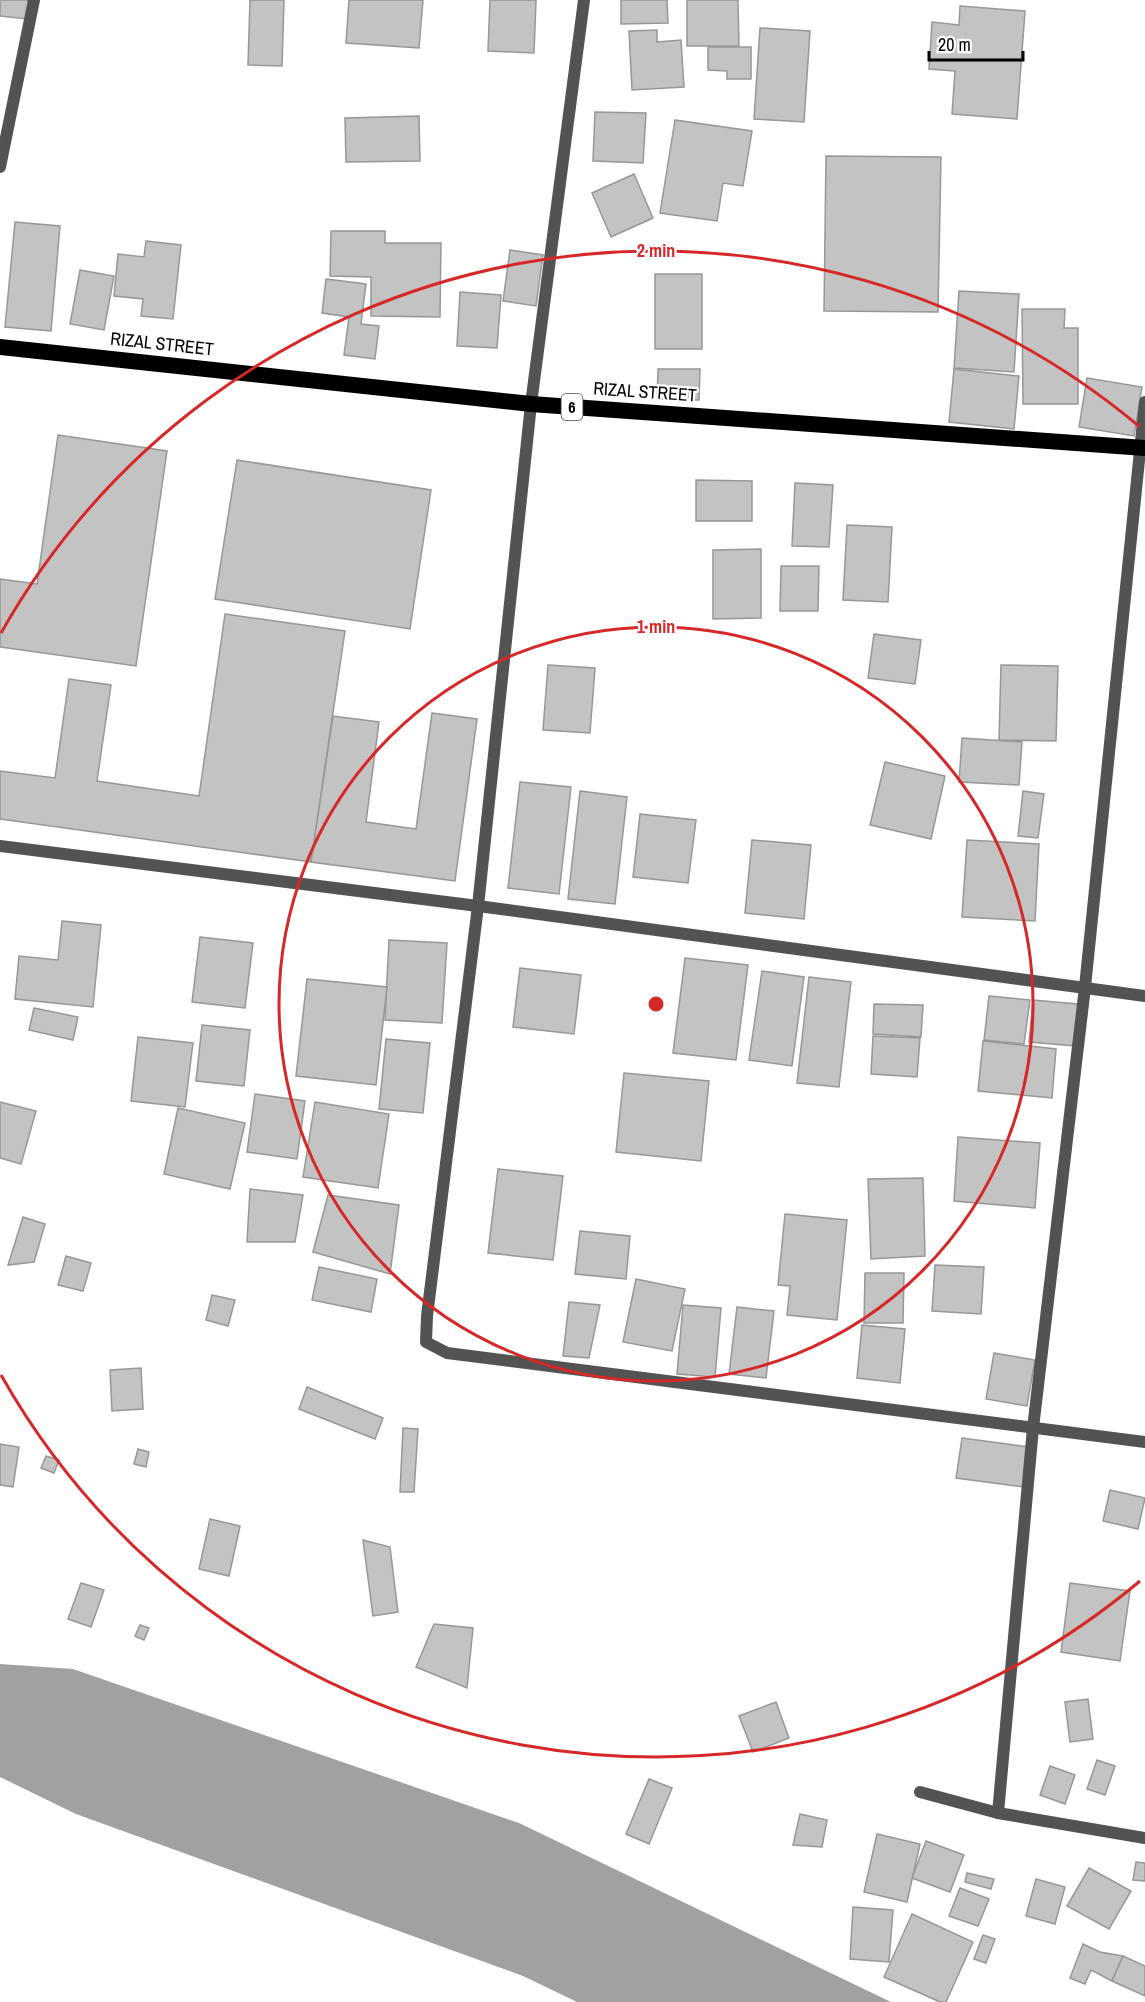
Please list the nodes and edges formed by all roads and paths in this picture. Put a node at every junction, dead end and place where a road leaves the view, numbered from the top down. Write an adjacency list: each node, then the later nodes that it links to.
1 (34, 0): 3 (street)
2 (584, 0): 6 (street)
3 (0, 166)
4 (0, 347): 6 (highway, RIZAL STREET / 6)
5 (1145, 402): 7 (street)
6 (531, 404): 7 (highway, RIZAL STREET / 6); 9 (street)
7 (1142, 448): 10 (street)
8 (0, 846): 9 (street)
9 (478, 906): 10 (street); 12 (street)
10 (1085, 987): 11 (street); 12 (street)
11 (1145, 996)
12 (1033, 1428): 13 (street); 15 (street)
13 (1145, 1442)
14 (920, 1791): 15 (street)
15 (998, 1813): 16 (street)
16 (1145, 1838)

